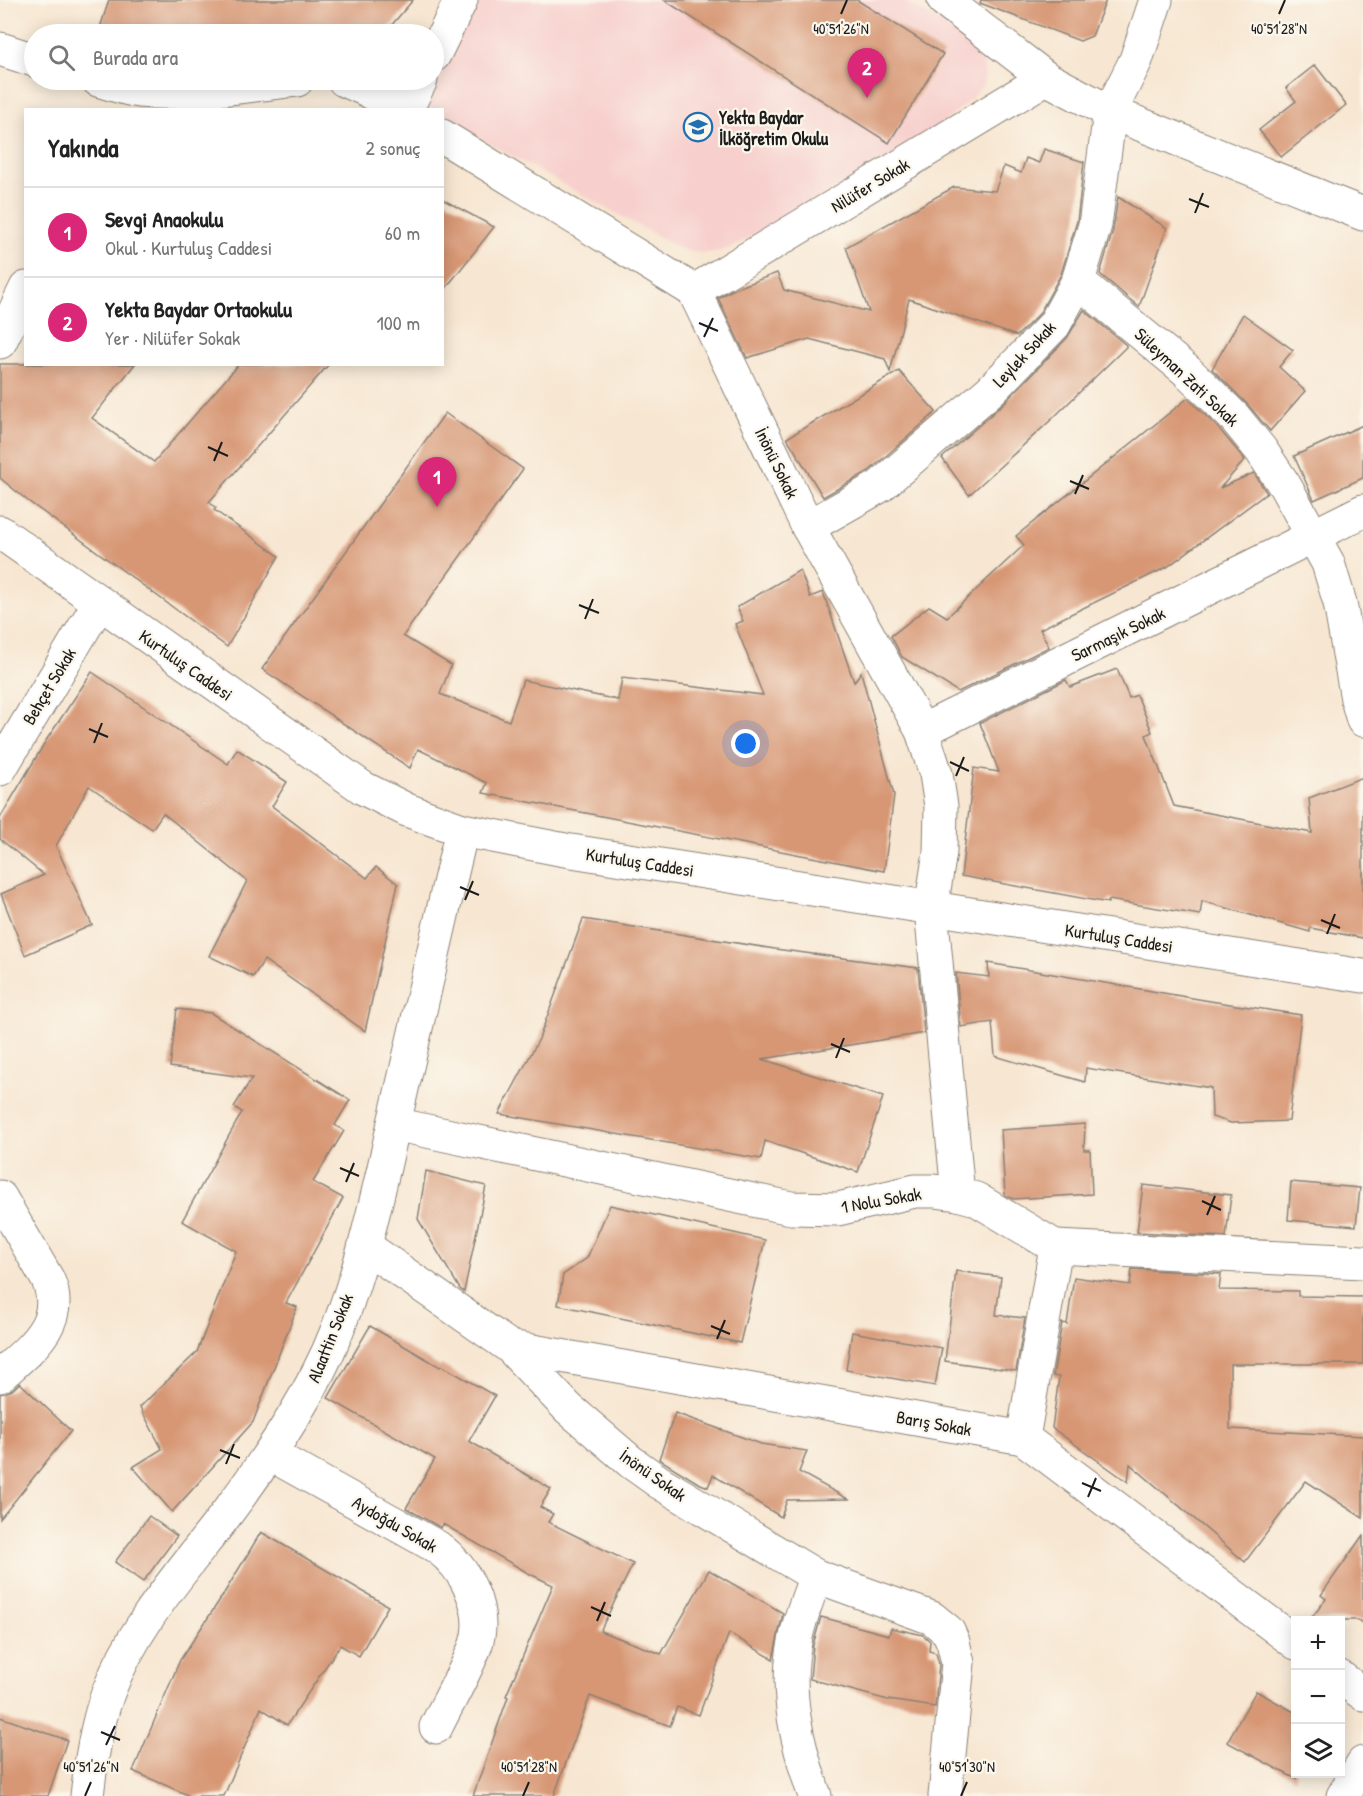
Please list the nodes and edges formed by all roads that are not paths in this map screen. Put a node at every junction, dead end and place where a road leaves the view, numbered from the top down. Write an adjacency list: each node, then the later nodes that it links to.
1 (461, 0): 4 (street)
2 (946, 0): 7 (street)
3 (1156, 0): 14 (street, Leylek Sokak)
4 (444, 35)
5 (0, 49): 6 (street)
6 (24, 57)
7 (1046, 78): 14 (street); 18 (street, Nilüfer Sokak)
8 (202, 90): 11 (street)
9 (367, 90): 12 (street)
10 (416, 90): 13 (street)
11 (110, 92)
12 (397, 108)
13 (407, 108)
14 (1110, 112): 16 (street); 17 (street, Leylek Sokak)
15 (444, 137): 18 (street)
16 (1363, 214)
17 (1078, 282): 22 (street, Leylek Sokak); 24 (street, Süleyman Zati Sokak)
18 (693, 291): 22 (street, İnönü Sokak)
19 (24, 292): 20 (street)
20 (0, 342)
21 (1363, 511): 24 (street, Sarmaşık Sokak)
22 (808, 527): 27 (street, İnönü Sokak)
23 (0, 532): 25 (street, Kurtuluş Caddesi)
24 (1314, 537): 26 (street, Süleyman Zati Sokak); 27 (street, Sarmaşık Sokak)
25 (99, 603): 28 (street, Behçet Sokak); 29 (street, Kurtuluş Caddesi)
26 (1363, 720)
27 (922, 731): 30 (street, İnönü Sokak)
28 (0, 769)
29 (462, 830): 30 (street, Kurtuluş Caddesi); 32 (street, Alaattin Sokak)
30 (931, 909): 31 (street, Kurtuluş Caddesi); 33 (street, İnönü Sokak)
31 (1363, 976)
32 (394, 1124): 33 (street, 1 Nolu Sokak); 35 (street, Alaattin Sokak)
33 (958, 1194): 36 (street, 1 Nolu Sokak)
34 (0, 1197): 39 (street)
35 (365, 1246): 38 (street); 41 (street, Alaattin Sokak)
36 (1056, 1247): 37 (street, 1 Nolu Sokak); 40 (street)
37 (1363, 1262)
38 (510, 1347): 40 (street, Barış Sokak); 42 (street, İnönü Sokak)
39 (0, 1376)
40 (1023, 1438): 43 (street, Barış Sokak)
41 (270, 1454): 46 (street, Aydoğdu Sokak); 48 (street, Alaattin Sokak)
42 (816, 1576): 49 (street); 50 (street, İnönü Sokak)
43 (1291, 1639)
44 (1345, 1680): 45 (street)
45 (1363, 1694)
46 (436, 1727)
47 (1363, 1763): 51 (street)
48 (87, 1796)
49 (815, 1796)
50 (945, 1796)
51 (1343, 1796)

